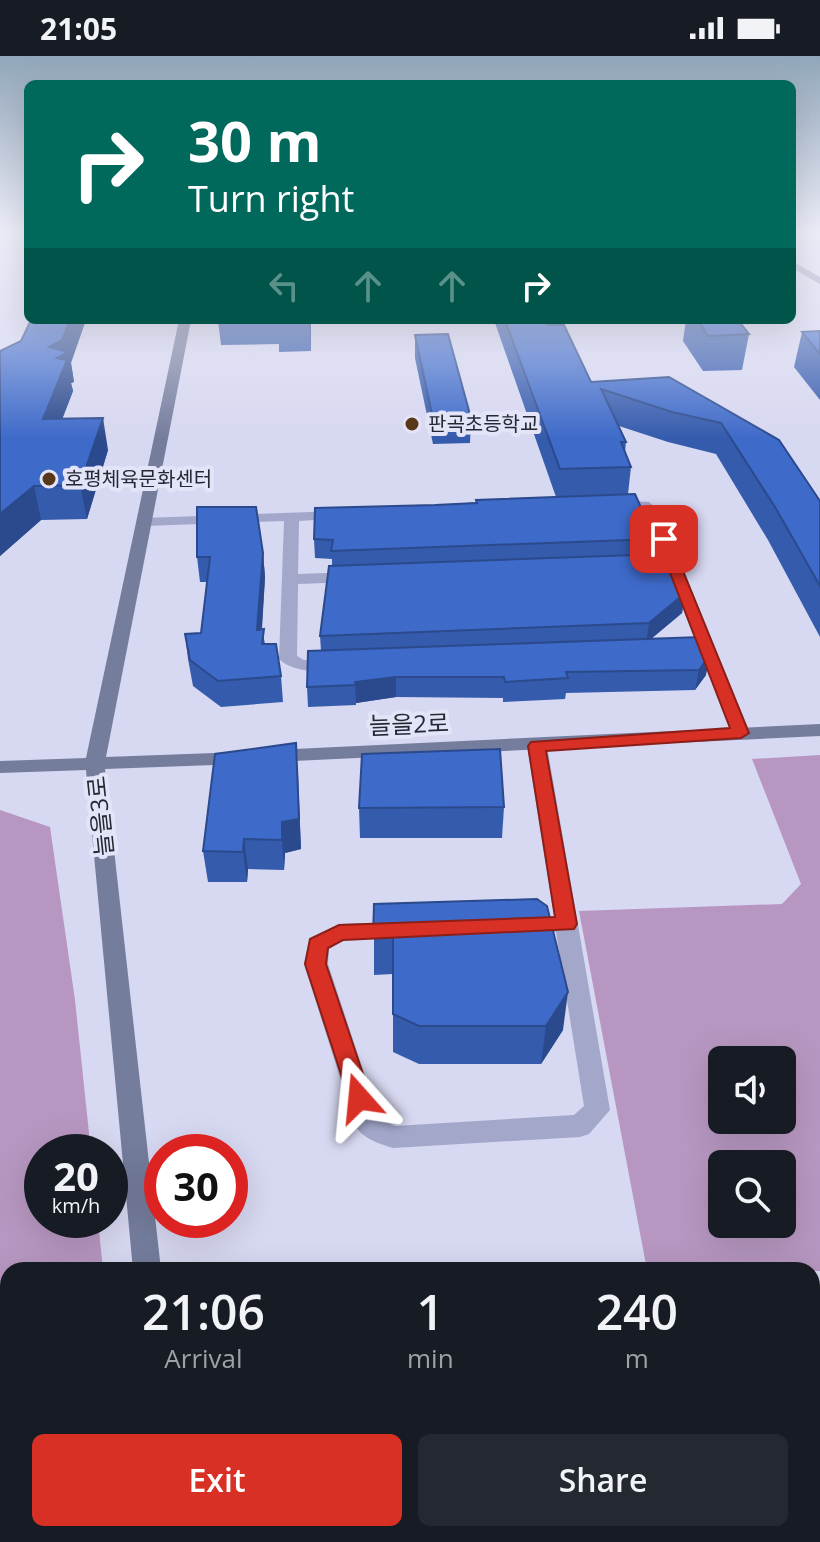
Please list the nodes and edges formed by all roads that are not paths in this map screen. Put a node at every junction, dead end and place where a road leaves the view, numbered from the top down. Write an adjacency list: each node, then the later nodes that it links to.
1 (184, 324): 5 (street, 늘을3로)
2 (595, 505): 10 (street)
3 (356, 514): 4 (street)
4 (292, 516): 5 (street); 7 (street)
5 (144, 522): 12 (street, 늘을3로)
6 (371, 576): 7 (street)
7 (291, 579): 8 (street)
8 (349, 663)
9 (820, 730): 10 (street, 늘을2로)
10 (741, 733): 11 (street, 늘을2로)
11 (537, 746): 12 (street, 늘을2로); 14 (street)
12 (95, 763): 13 (street, 늘을2로); 17 (street, 늘을3로)
13 (0, 767)
14 (566, 924): 15 (street); 16 (street)
15 (506, 926)
16 (415, 929)
17 (146, 1262)

